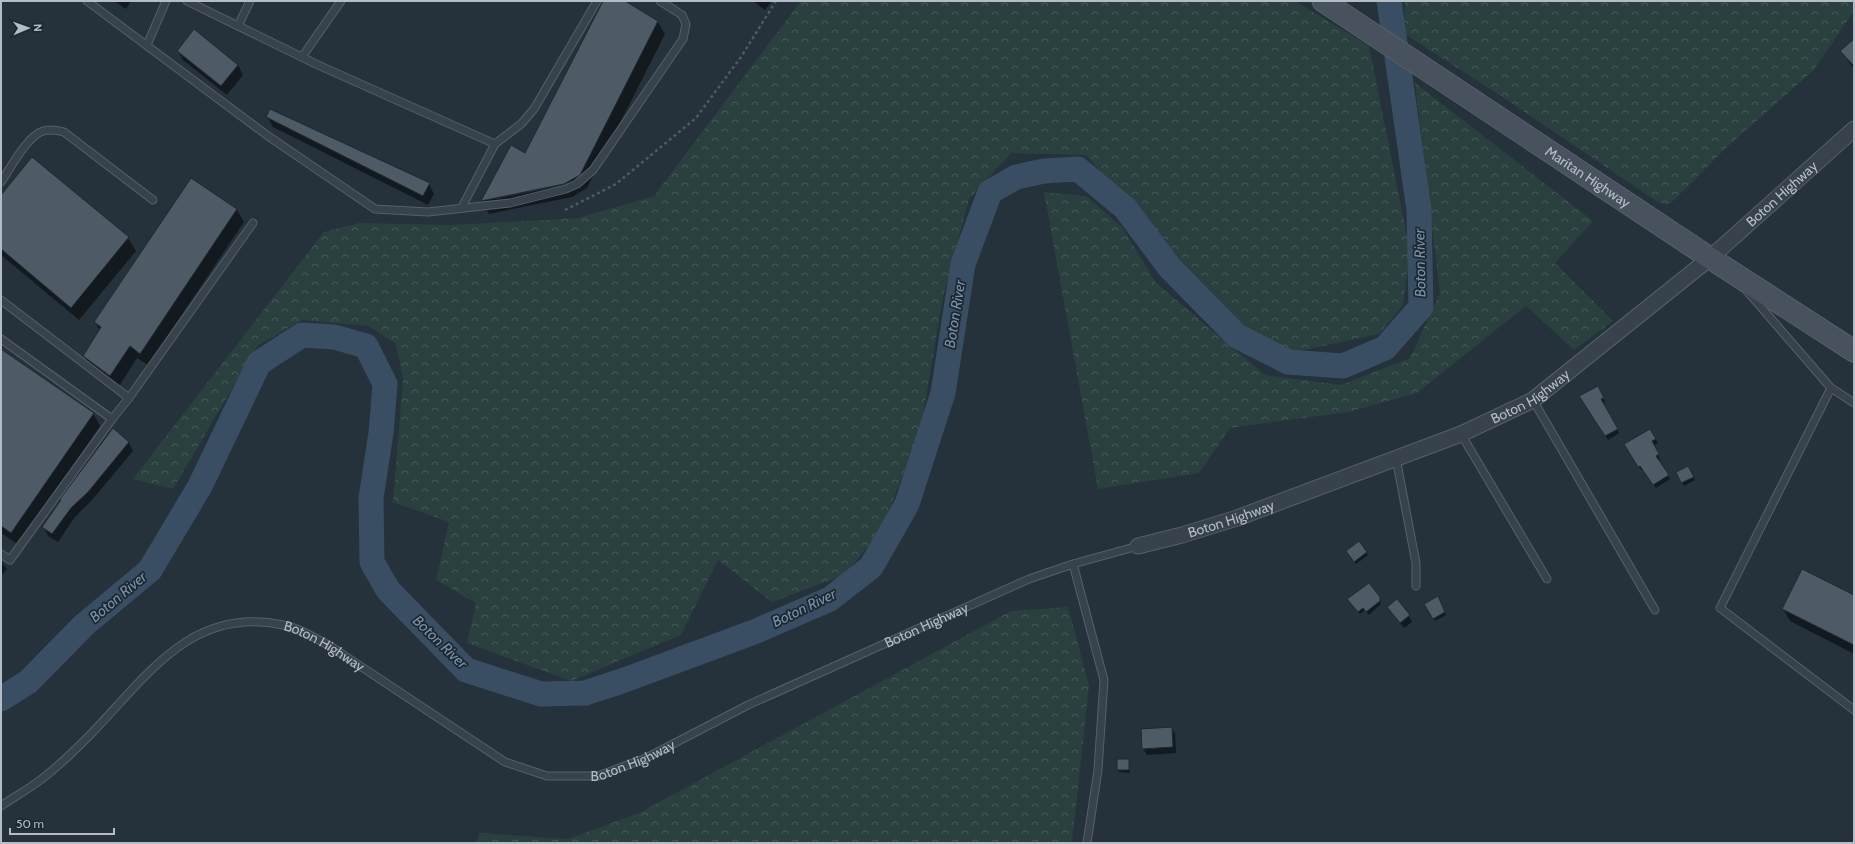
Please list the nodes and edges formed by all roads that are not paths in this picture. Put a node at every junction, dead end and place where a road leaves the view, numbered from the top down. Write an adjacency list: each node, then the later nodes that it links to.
1 (87, 1): 10 (lane)
2 (166, 1): 10 (lane)
3 (187, 1): 9 (lane)
4 (250, 1): 9 (lane)
5 (341, 1): 11 (lane)
6 (597, 1): 13 (lane)
7 (660, 1): 16 (lane)
8 (1323, 1): 18 (main road, Maritan Highway)
9 (238, 26): 11 (lane)
10 (147, 45): 16 (lane)
11 (302, 57): 13 (lane)
12 (1854, 129): 18 (street, Boton Highway)
13 (495, 144): 16 (lane)
14 (1, 182): 15 (lane)
15 (153, 200)
16 (462, 208)
17 (253, 223): 24 (lane)
18 (1710, 258): 19 (main road, Maritan Highway); 25 (street, Boton Highway)
19 (1729, 270): 22 (main road, Maritan Highway); 23 (lane)
20 (1, 300): 24 (lane)
21 (1, 339): 27 (lane)
22 (1854, 351)
23 (1830, 388): 26 (lane); 36 (lane)
24 (129, 398): 27 (lane)
25 (1534, 400): 28 (street, Boton Highway); 35 (lane)
26 (1854, 403)
27 (112, 419): 31 (lane)
28 (1460, 434): 29 (street, Boton Highway); 33 (lane)
29 (1396, 458): 30 (street, Boton Highway); 34 (lane)
30 (1138, 546): 32 (lane, Boton Highway)
31 (1, 554)
32 (1073, 564): 37 (lane, Boton Highway); 38 (lane)
33 (1547, 579)
34 (1416, 586)
35 (1655, 610)
36 (1854, 710)
37 (1, 806)
38 (1087, 843)

